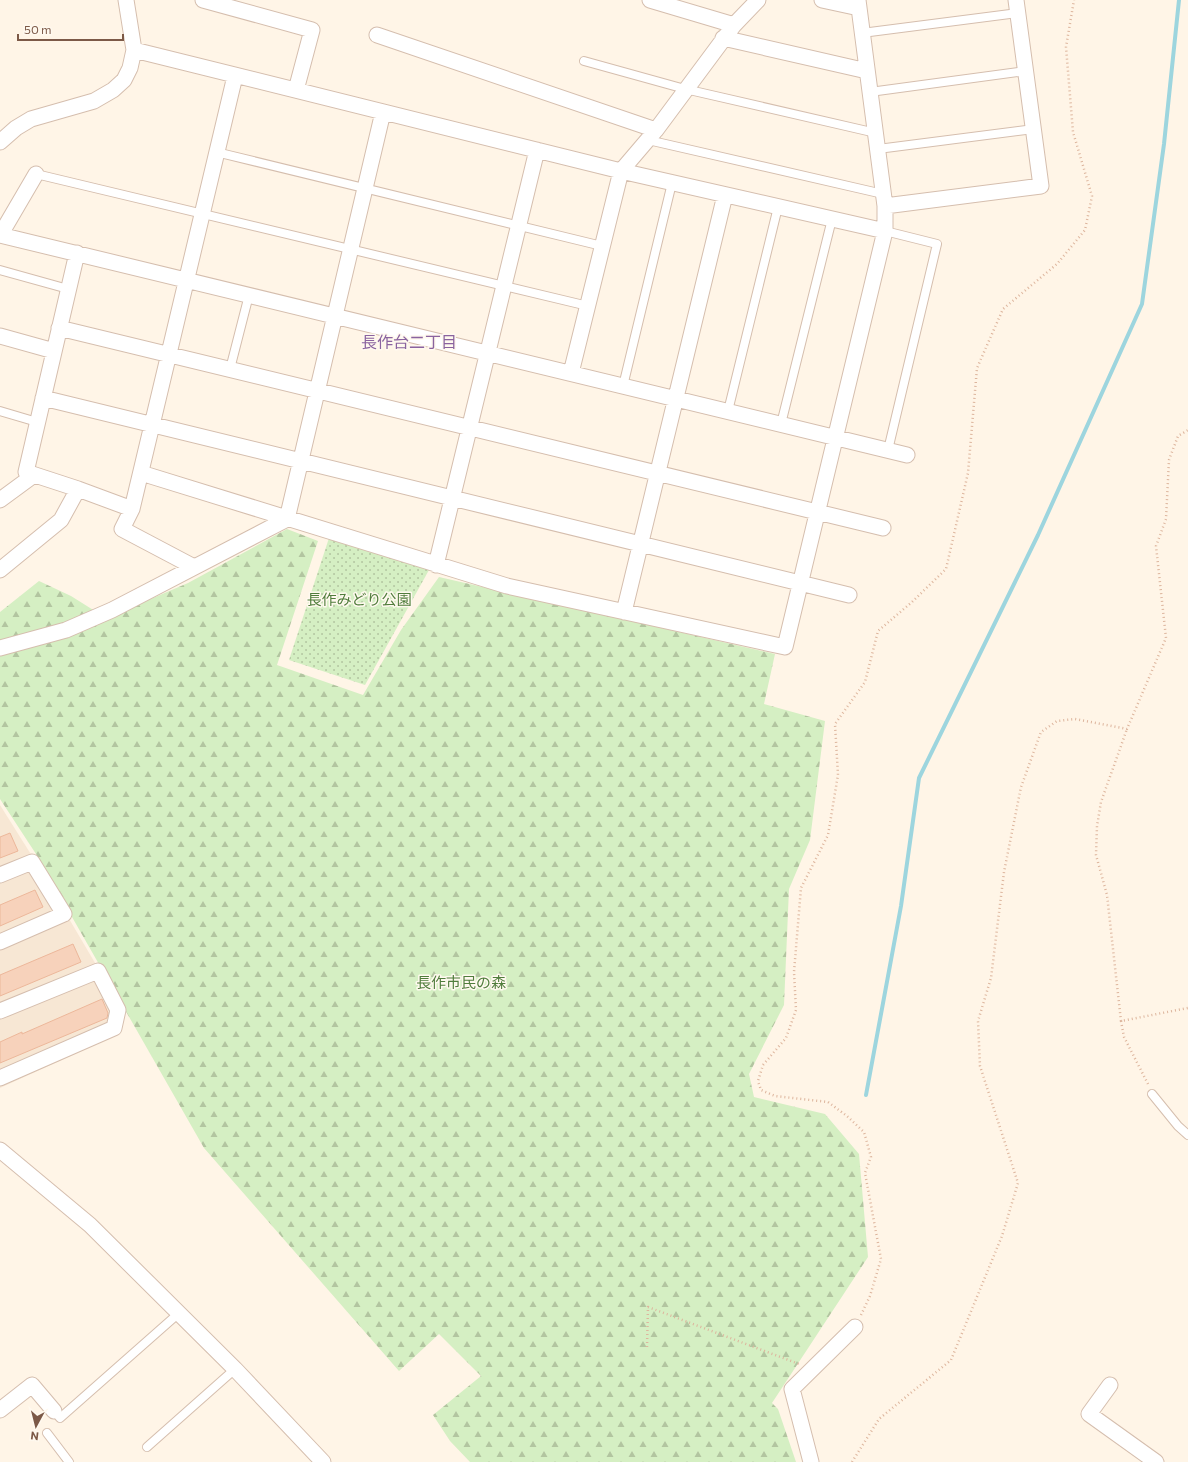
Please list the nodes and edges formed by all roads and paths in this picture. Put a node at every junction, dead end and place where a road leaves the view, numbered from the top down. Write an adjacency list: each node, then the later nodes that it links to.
1 (126, 0): 13 (street)
2 (203, 0): 19 (street)
3 (650, 0): 9 (street)
4 (758, 0): 9 (street)
5 (822, 0): 7 (street)
6 (1074, 0): 103 (path)
7 (859, 4): 10 (street)
8 (1017, 6): 10 (lane); 16 (street)
9 (734, 25): 12 (street)
10 (862, 32): 15 (street)
11 (377, 35): 24 (street)
12 (723, 38): 15 (street); 18 (street)
13 (134, 50): 17 (street); 25 (street)
14 (584, 61): 18 (lane)
15 (868, 71): 20 (street)
16 (1026, 71): 20 (lane); 22 (street)
17 (235, 76): 19 (street); 28 (street)
18 (685, 89): 23 (lane); 24 (street)
19 (296, 90): 21 (street)
20 (870, 92): 23 (street)
21 (383, 112): 26 (street); 32 (street)
22 (1034, 129): 27 (lane); 34 (street)
23 (876, 133): 27 (street)
24 (652, 135): 29 (street); 34 (lane)
25 (0, 142)
26 (537, 150): 29 (street); 38 (street)
27 (878, 150): 34 (street)
28 (216, 152): 32 (lane); 36 (street)
29 (621, 171): 31 (street); 42 (street)
30 (36, 174): 36 (lane); 39 (street)
31 (672, 183): 33 (street); 59 (lane)
32 (365, 188): 38 (lane); 43 (street)
33 (725, 195): 35 (street); 62 (street)
34 (884, 200): 40 (street)
35 (778, 207): 37 (street); 64 (lane)
36 (202, 214): 43 (lane); 46 (street)
37 (832, 219): 40 (street); 66 (lane)
38 (518, 226): 42 (lane); 47 (street)
39 (0, 231)
40 (885, 231): 70 (street); 71 (lane)
41 (0, 235): 44 (street)
42 (602, 246): 50 (street)
43 (351, 249): 47 (lane); 51 (street)
44 (77, 253): 46 (street); 48 (street)
45 (0, 270): 48 (lane)
46 (186, 280): 49 (street); 56 (street)
47 (504, 286): 50 (lane); 55 (street)
48 (68, 289): 52 (street)
49 (249, 295): 51 (street); 57 (lane)
50 (588, 306): 58 (street)
51 (335, 316): 55 (street); 60 (street)
52 (59, 328): 54 (street); 56 (street)
53 (0, 336): 54 (street)
54 (54, 351): 61 (street)
55 (488, 353): 58 (street); 68 (street)
56 (169, 354): 57 (street); 67 (street)
57 (230, 369): 60 (street)
58 (571, 373): 59 (street)
59 (623, 386): 62 (street)
60 (318, 391): 68 (street); 73 (street)
61 (43, 398): 65 (street); 67 (street)
62 (676, 399): 64 (street); 75 (street)
63 (0, 411): 65 (lane)
64 (728, 411): 66 (street)
65 (37, 422): 76 (street)
66 (781, 424): 70 (street)
67 (152, 425): 73 (street); 74 (street)
68 (470, 428): 75 (street); 78 (street)
69 (1188, 430): 92 (path)
70 (835, 437): 71 (street); 81 (street)
71 (888, 450): 72 (street)
72 (907, 455)
73 (301, 461): 78 (street); 82 (street)
74 (141, 473): 80 (street); 82 (street)
75 (658, 474): 81 (street); 84 (street)
76 (34, 475): 77 (street); 79 (street)
77 (78, 489): 80 (street); 87 (street)
78 (452, 498): 84 (street); 85 (street)
79 (0, 500)
80 (132, 509): 86 (street)
81 (817, 512): 83 (street); 88 (street)
82 (287, 519): 85 (street); 86 (street)
83 (883, 528)
84 (641, 544): 88 (street); 90 (street)
85 (436, 565): 90 (street)
86 (194, 567): 91 (street)
87 (0, 570)
88 (800, 583): 89 (street); 90 (street)
89 (849, 595)
90 (624, 612)
91 (0, 648)
92 (1127, 729): 97 (path); 115 (path)
93 (0, 875): 94 (street)
94 (0, 942)
95 (1188, 1008): 97 (path)
96 (0, 1011): 98 (street)
97 (1121, 1021): 99 (path)
98 (0, 1078)
99 (1152, 1094): 100 (lane)
100 (1188, 1135)
101 (0, 1150): 102 (street)
102 (179, 1313): 105 (street); 109 (lane)
103 (855, 1327): 106 (street)
104 (647, 1347): 106 (path)
105 (235, 1369): 111 (lane); 113 (street)
106 (812, 1369): 114 (street)
107 (1110, 1385): 116 (street)
108 (0, 1410): 109 (street)
109 (54, 1411)
110 (47, 1433): 112 (lane)
111 (148, 1448)
112 (69, 1462)
113 (323, 1462)
114 (811, 1462)
115 (852, 1462)
116 (1156, 1462)

